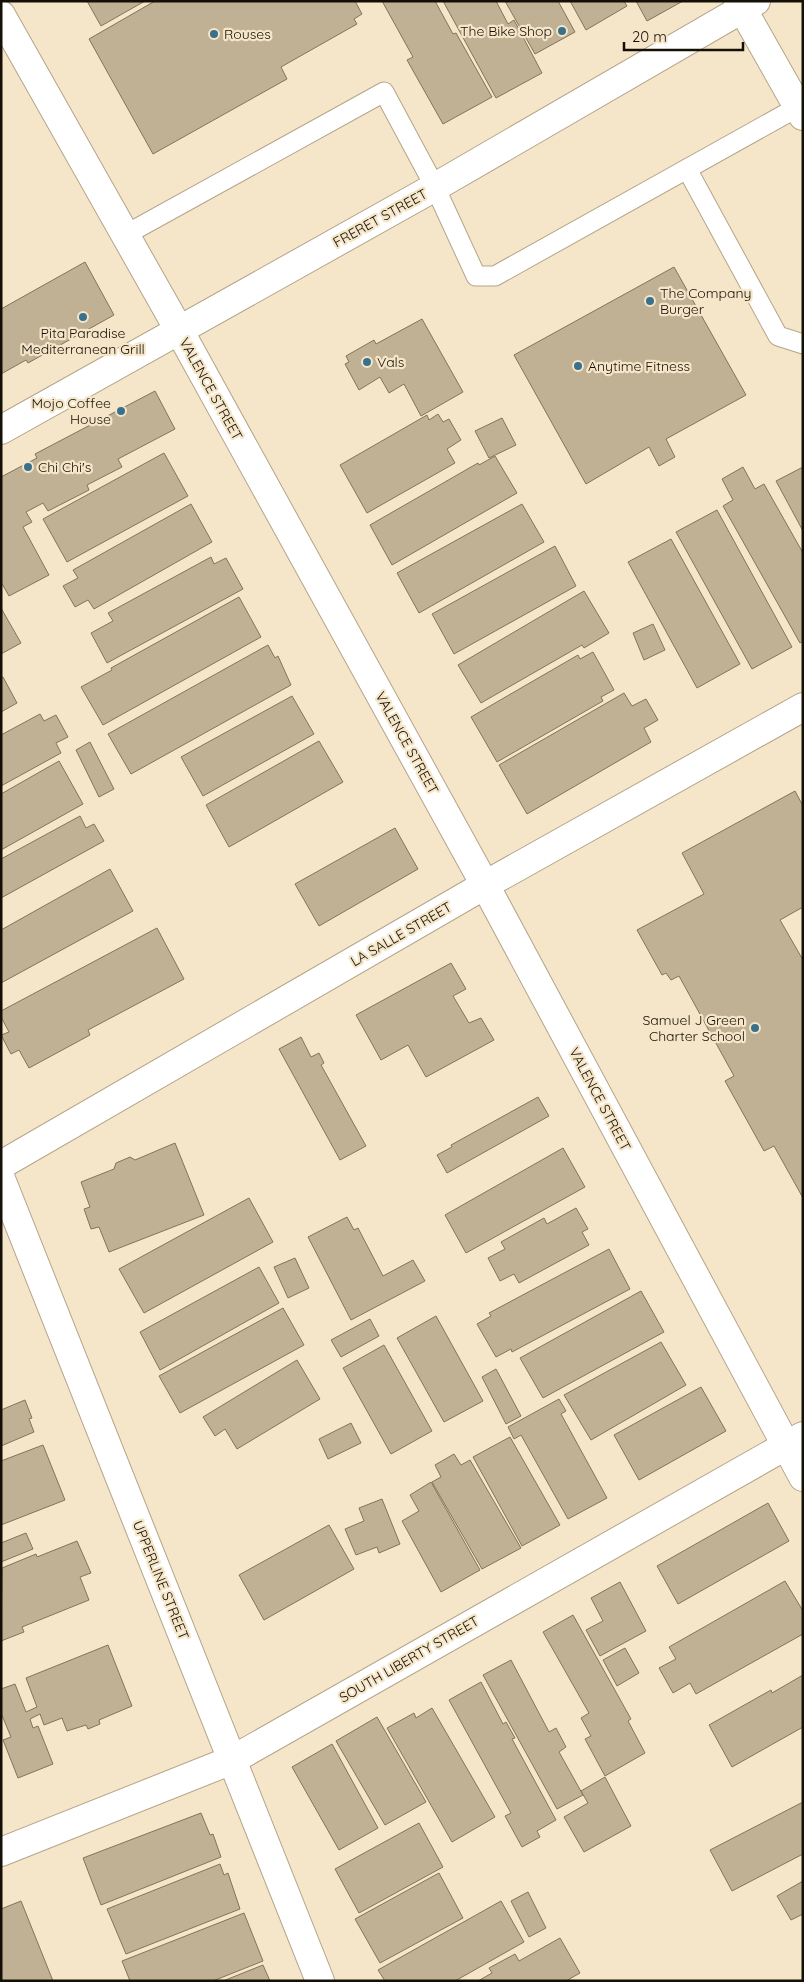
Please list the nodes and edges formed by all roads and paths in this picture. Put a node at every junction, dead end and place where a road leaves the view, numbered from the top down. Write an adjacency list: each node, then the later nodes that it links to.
1 (746, 4): 3 (street); 5 (street, FRERET STREET)
2 (1, 15): 6 (street, VALENCE STREET)
3 (800, 112): 4 (lane)
4 (687, 169): 5 (lane); 8 (lane)
5 (435, 187): 6 (lane); 7 (street, FRERET STREET)
6 (126, 235): 7 (street, VALENCE STREET)
7 (179, 330): 9 (street, FRERET STREET); 11 (street, VALENCE STREET)
8 (803, 344)
9 (1, 430)
10 (803, 707): 11 (street, LA SALLE STREET)
11 (485, 885): 12 (street, LA SALLE STREET); 14 (street, VALENCE STREET)
12 (1, 1165)
13 (1, 1179): 16 (street, UPPERLINE STREET)
14 (794, 1441): 15 (street, VALENCE STREET); 16 (street, SOUTH LIBERTY STREET)
15 (803, 1477)
16 (232, 1760): 17 (street, SOUTH LIBERTY STREET); 18 (street, UPPERLINE STREET)
17 (1, 1852)
18 (320, 1981)

